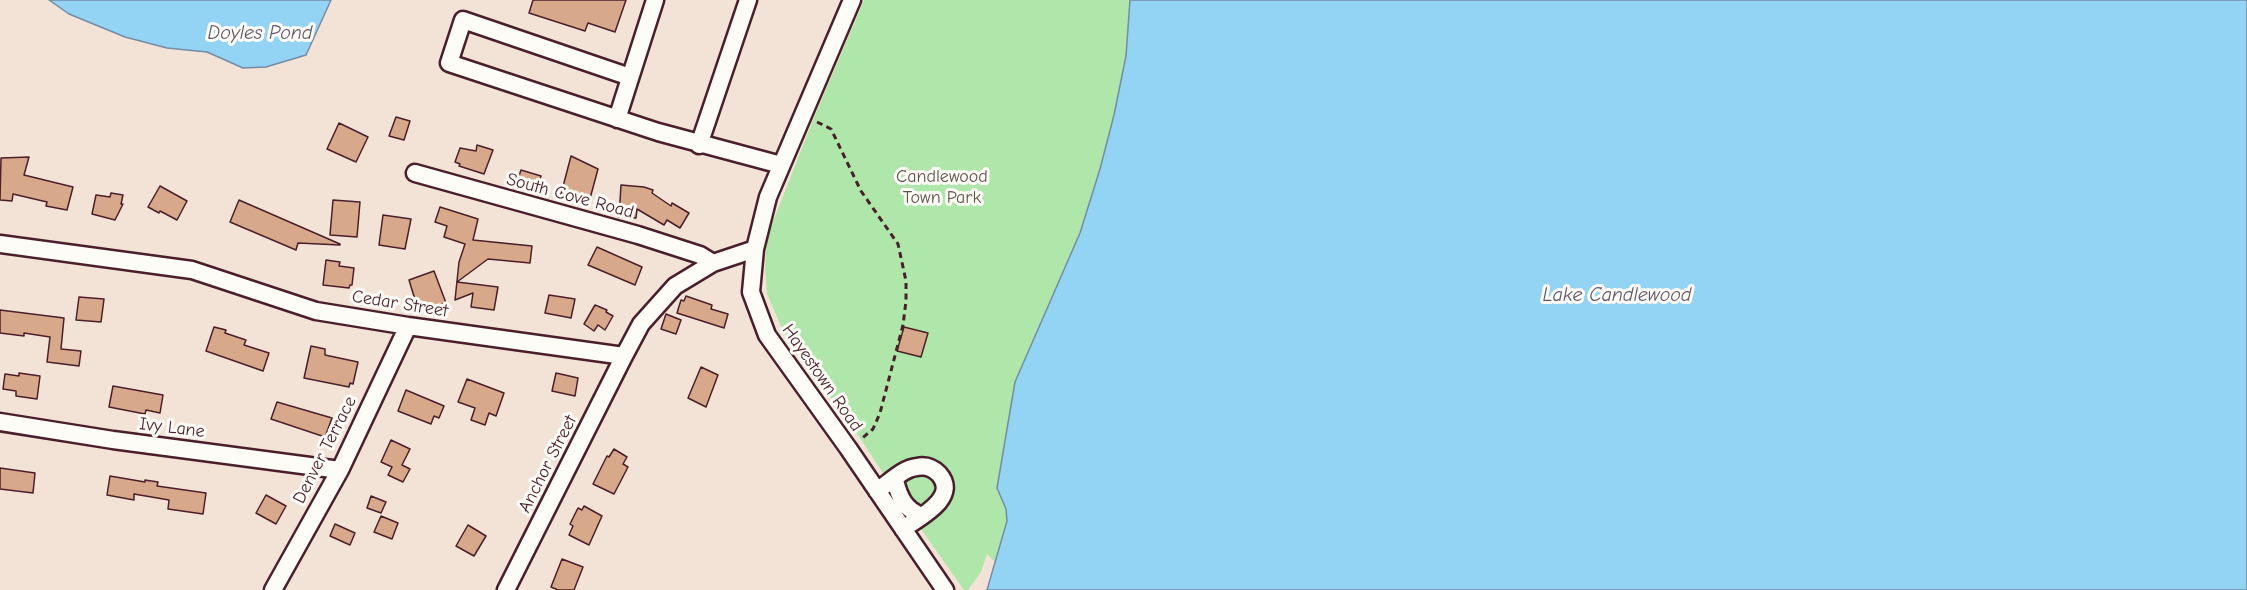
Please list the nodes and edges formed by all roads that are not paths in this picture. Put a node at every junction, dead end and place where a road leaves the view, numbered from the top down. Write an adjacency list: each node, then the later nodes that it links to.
1 (655, 0): 4 (street)
2 (748, 0): 6 (street)
3 (852, 0): 7 (street, Hayestown Road)
4 (630, 77): 5 (street); 5 (street)
5 (617, 119): 6 (street)
6 (699, 145): 7 (street)
7 (781, 165): 10 (street, Hayestown Road)
8 (415, 173): 11 (street, South Cove Road)
9 (0, 244): 12 (street, Cedar Street)
10 (755, 249): 11 (street); 17 (street, Hayestown Road)
11 (713, 263): 13 (street)
12 (408, 326): 13 (street, Cedar Street); 15 (street, Denver Terrace)
13 (624, 356): 21 (street, Anchor Street)
14 (0, 422): 15 (street, Ivy Lane)
15 (340, 470): 20 (street, Denver Terrace)
16 (895, 480): 17 (street); 18 (street); 18 (street)
17 (877, 491): 19 (street, Hayestown Road)
18 (922, 516): 19 (street)
19 (903, 529): 22 (street, Hayestown Road)
20 (273, 590)
21 (506, 590)
22 (945, 590)

